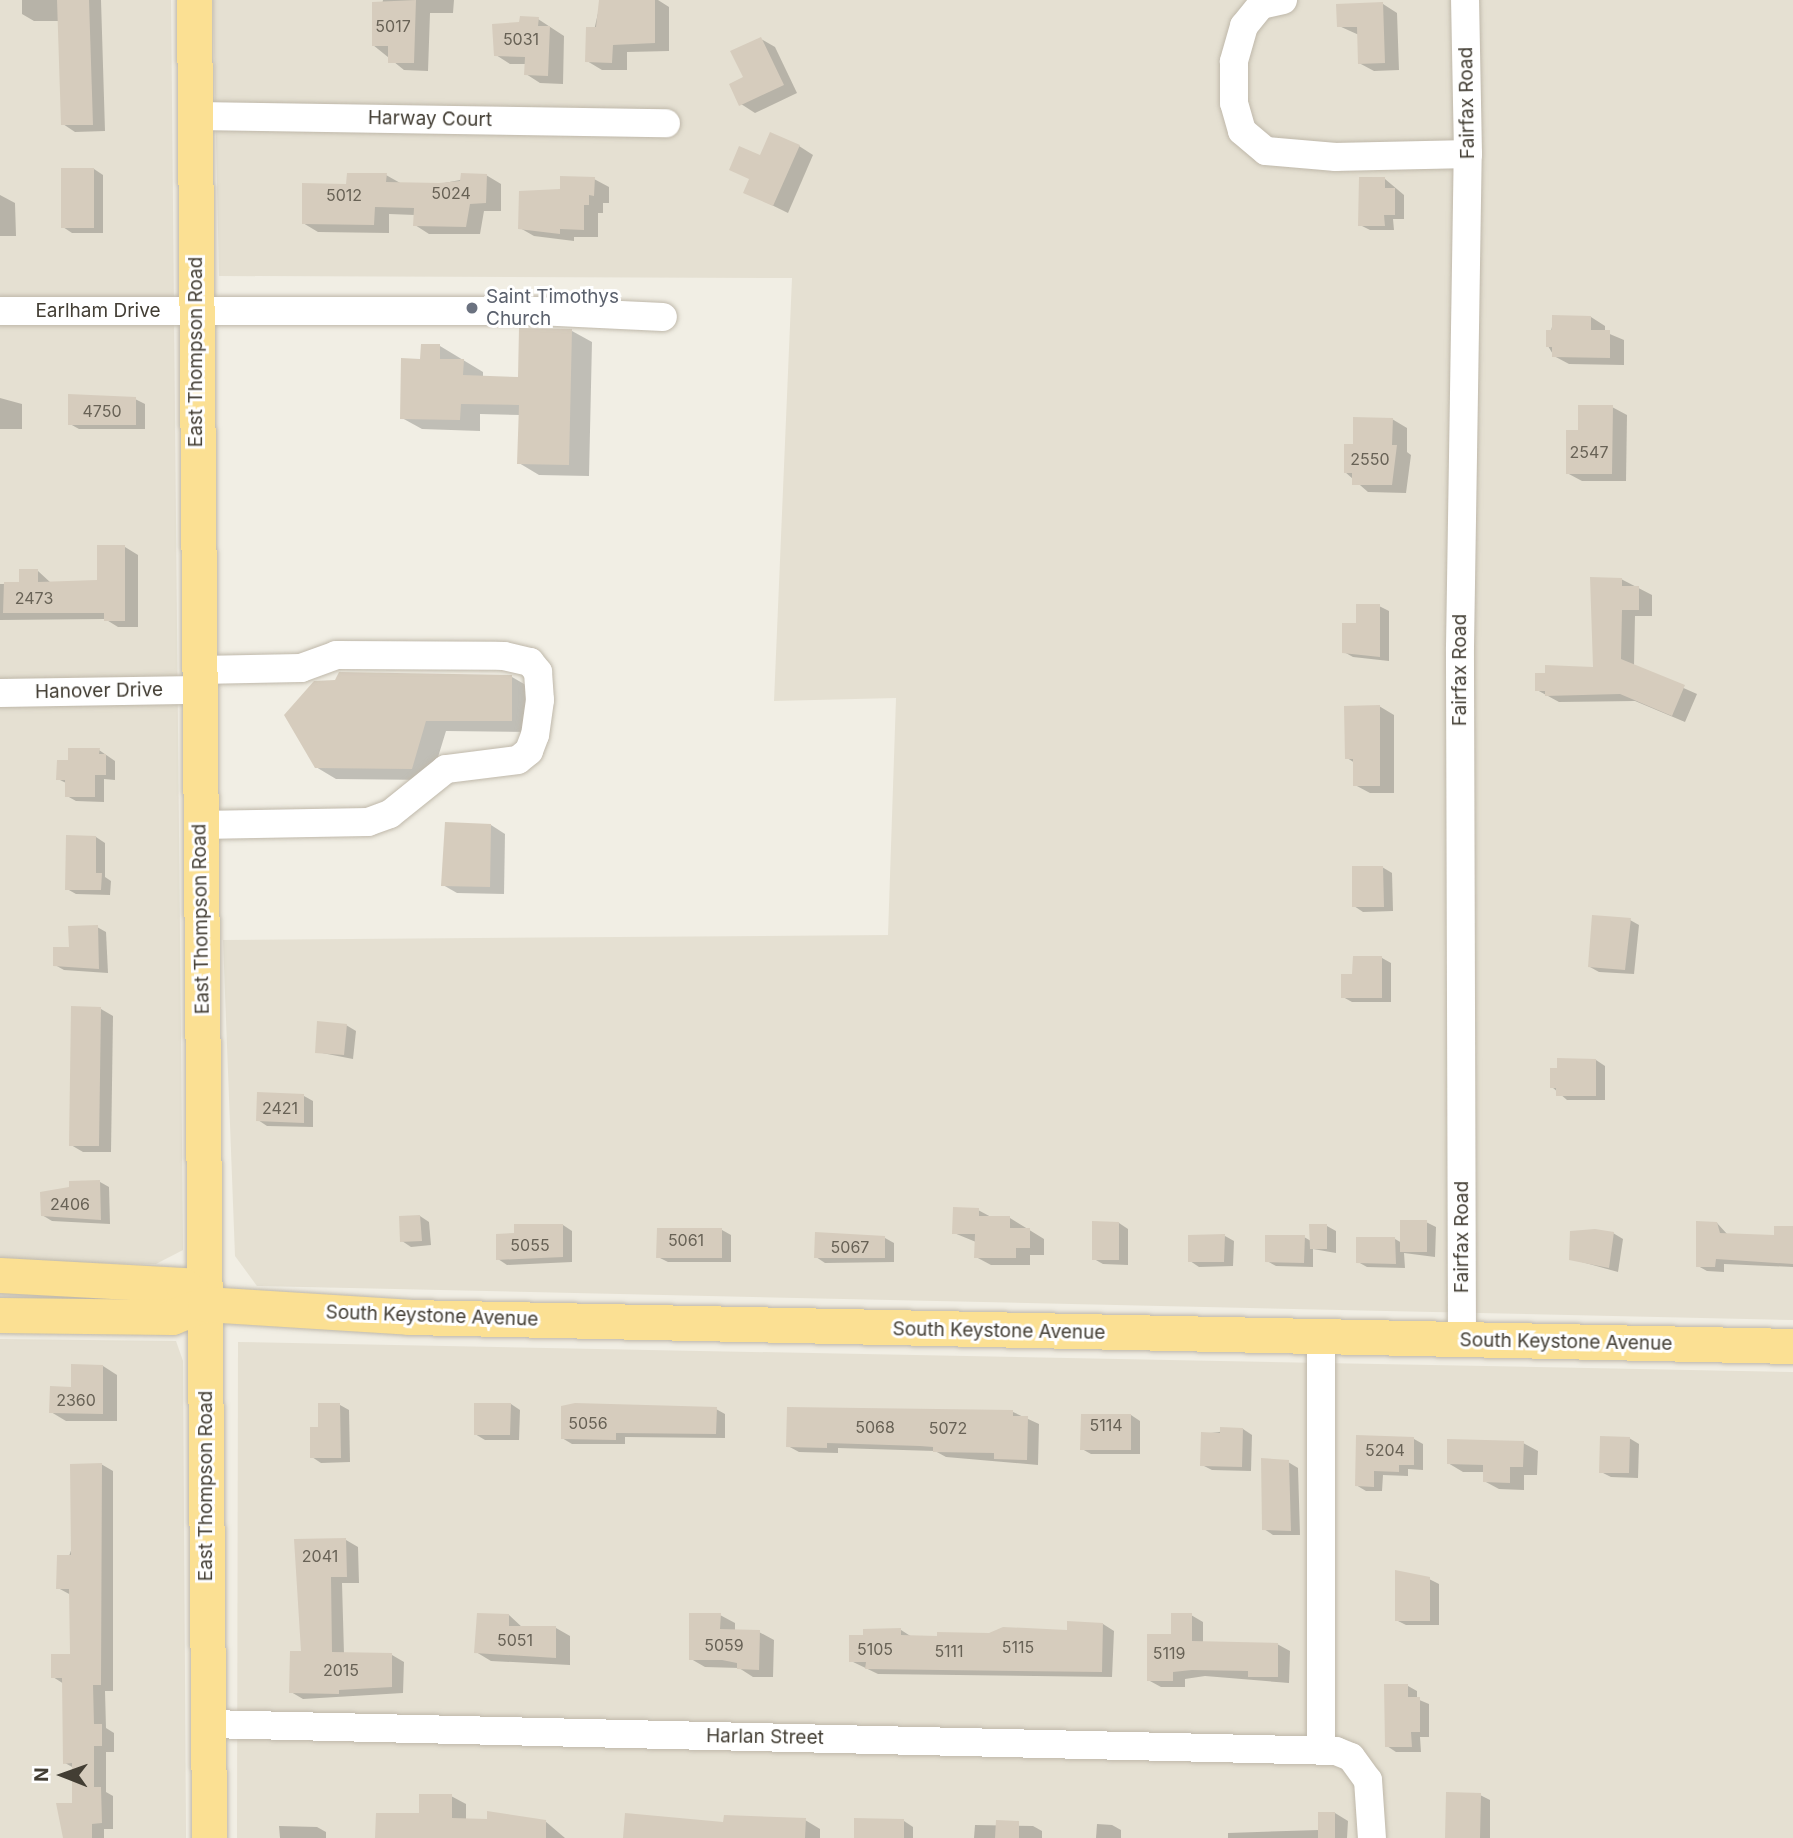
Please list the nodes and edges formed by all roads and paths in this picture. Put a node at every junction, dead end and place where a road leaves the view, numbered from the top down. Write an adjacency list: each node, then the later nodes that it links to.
1 (194, 0): 4 (main road, East Thompson Road)
2 (1283, 0): 6 (street)
3 (1465, 0): 6 (street, Fairfax Road)
4 (195, 116): 5 (street, Harway Court); 8 (main road, East Thompson Road)
5 (666, 123)
6 (1468, 154): 17 (street, Fairfax Road)
7 (0, 311): 8 (street, Earlham Drive)
8 (196, 311): 9 (street, Earlham Drive); 10 (main road, East Thompson Road)
9 (663, 317)
10 (199, 680): 11 (street, Hanover Drive); 12 (main road, East Thompson Road); 12 (street, Hanover Drive)
11 (0, 693)
12 (200, 825): 14 (main road, East Thompson Road)
13 (0, 1275): 14 (main road)
14 (205, 1304): 15 (main road, South Keystone Avenue); 16 (main road, South Keystone Avenue); 19 (main road, East Thompson Road)
15 (0, 1315)
16 (1321, 1337): 17 (main road, South Keystone Avenue); 20 (street)
17 (1462, 1340): 18 (main road, South Keystone Avenue)
18 (1793, 1346)
19 (208, 1724): 20 (street, Harlan Street); 21 (main road, East Thompson Road)
20 (1321, 1750): 22 (street)
21 (209, 1838)
22 (1372, 1838)

